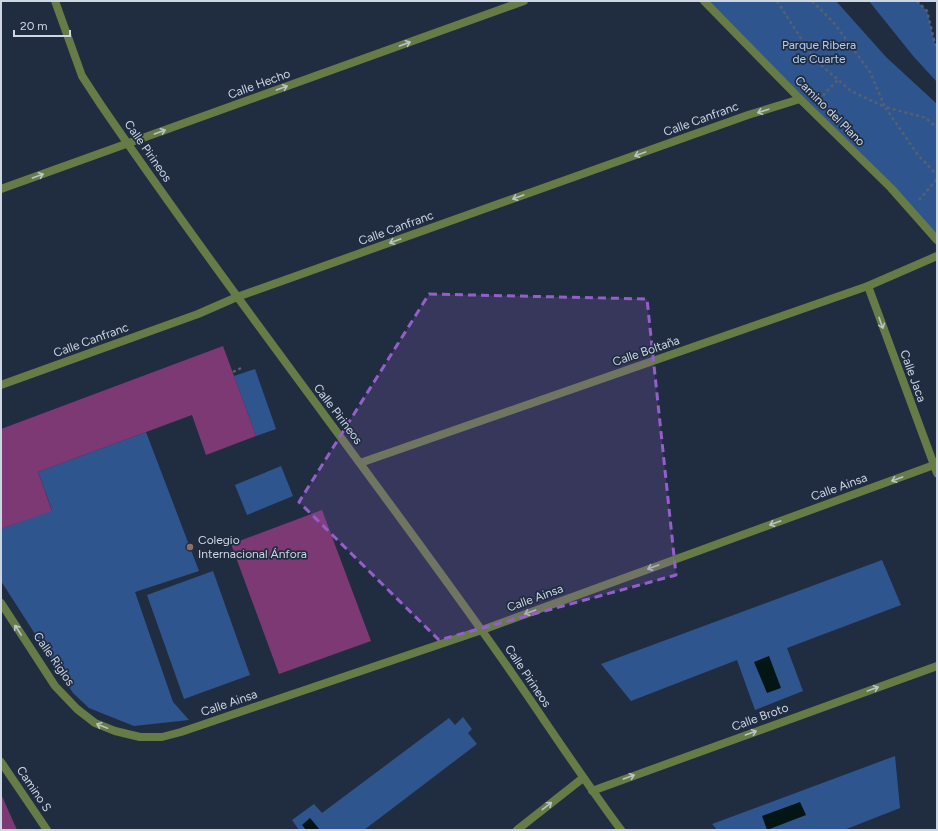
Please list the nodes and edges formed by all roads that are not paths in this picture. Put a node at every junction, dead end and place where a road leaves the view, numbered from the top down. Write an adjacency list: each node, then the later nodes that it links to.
1 (55, 1): 5 (street, Calle Pirineos)
2 (524, 1): 5 (street, Calle Hecho, one-way to 2)
3 (704, 1): 4 (street, Camino del Plano)
4 (800, 99): 7 (street, Camino del Plano); 10 (street, Calle Canfranc, one-way to 10)
5 (128, 144): 6 (street, Calle Hecho, one-way to 5); 10 (street, Calle Pirineos)
6 (1, 189)
7 (937, 240)
8 (937, 256): 9 (street, Calle Boltaña)
9 (868, 286): 12 (street, Calle Boltaña); 13 (street, Calle Jaca, one-way to 13)
10 (237, 297): 11 (street, Calle Canfranc); 12 (street, Calle Pirineos)
11 (1, 385)
12 (360, 463): 15 (street, Calle Pirineos)
13 (935, 469): 15 (street, Calle Ainsa, one-way to 15)
14 (1, 603): 17 (street, Calle Riglos, one-way to 14)
15 (482, 630): 17 (street, Calle Ainsa); 19 (street, Calle Pirineos)
16 (937, 666): 20 (street, Calle Broto, one-way to 16)
17 (140, 737)
18 (1, 762): 21 (street, Camino S)
19 (583, 778): 20 (street, Calle Pirineos); 22 (street, one-way to 19)
20 (592, 791): 23 (street, Calle Pirineos)
21 (47, 830)
22 (516, 830)
23 (621, 830)

